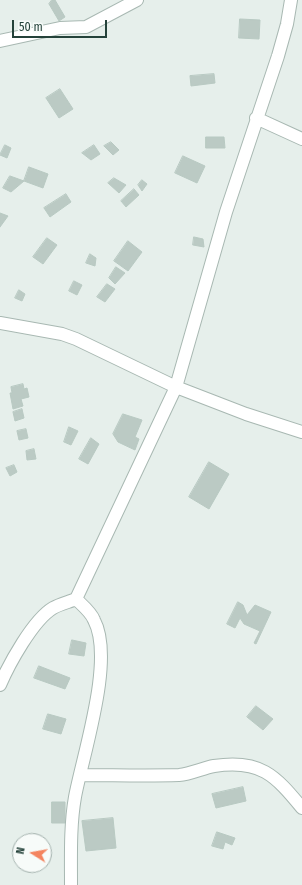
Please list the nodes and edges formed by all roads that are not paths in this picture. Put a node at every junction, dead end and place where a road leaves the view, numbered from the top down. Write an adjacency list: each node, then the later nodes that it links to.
1 (137, 0): 3 (street)
2 (291, 0): 4 (street)
3 (0, 41)
4 (256, 118): 5 (street); 7 (street)
5 (302, 139)
6 (0, 323): 7 (street)
7 (176, 387): 8 (street); 9 (street)
8 (302, 432)
9 (76, 599): 10 (street); 11 (street)
10 (0, 685)
11 (80, 775): 12 (street); 13 (street)
12 (302, 808)
13 (71, 885)

